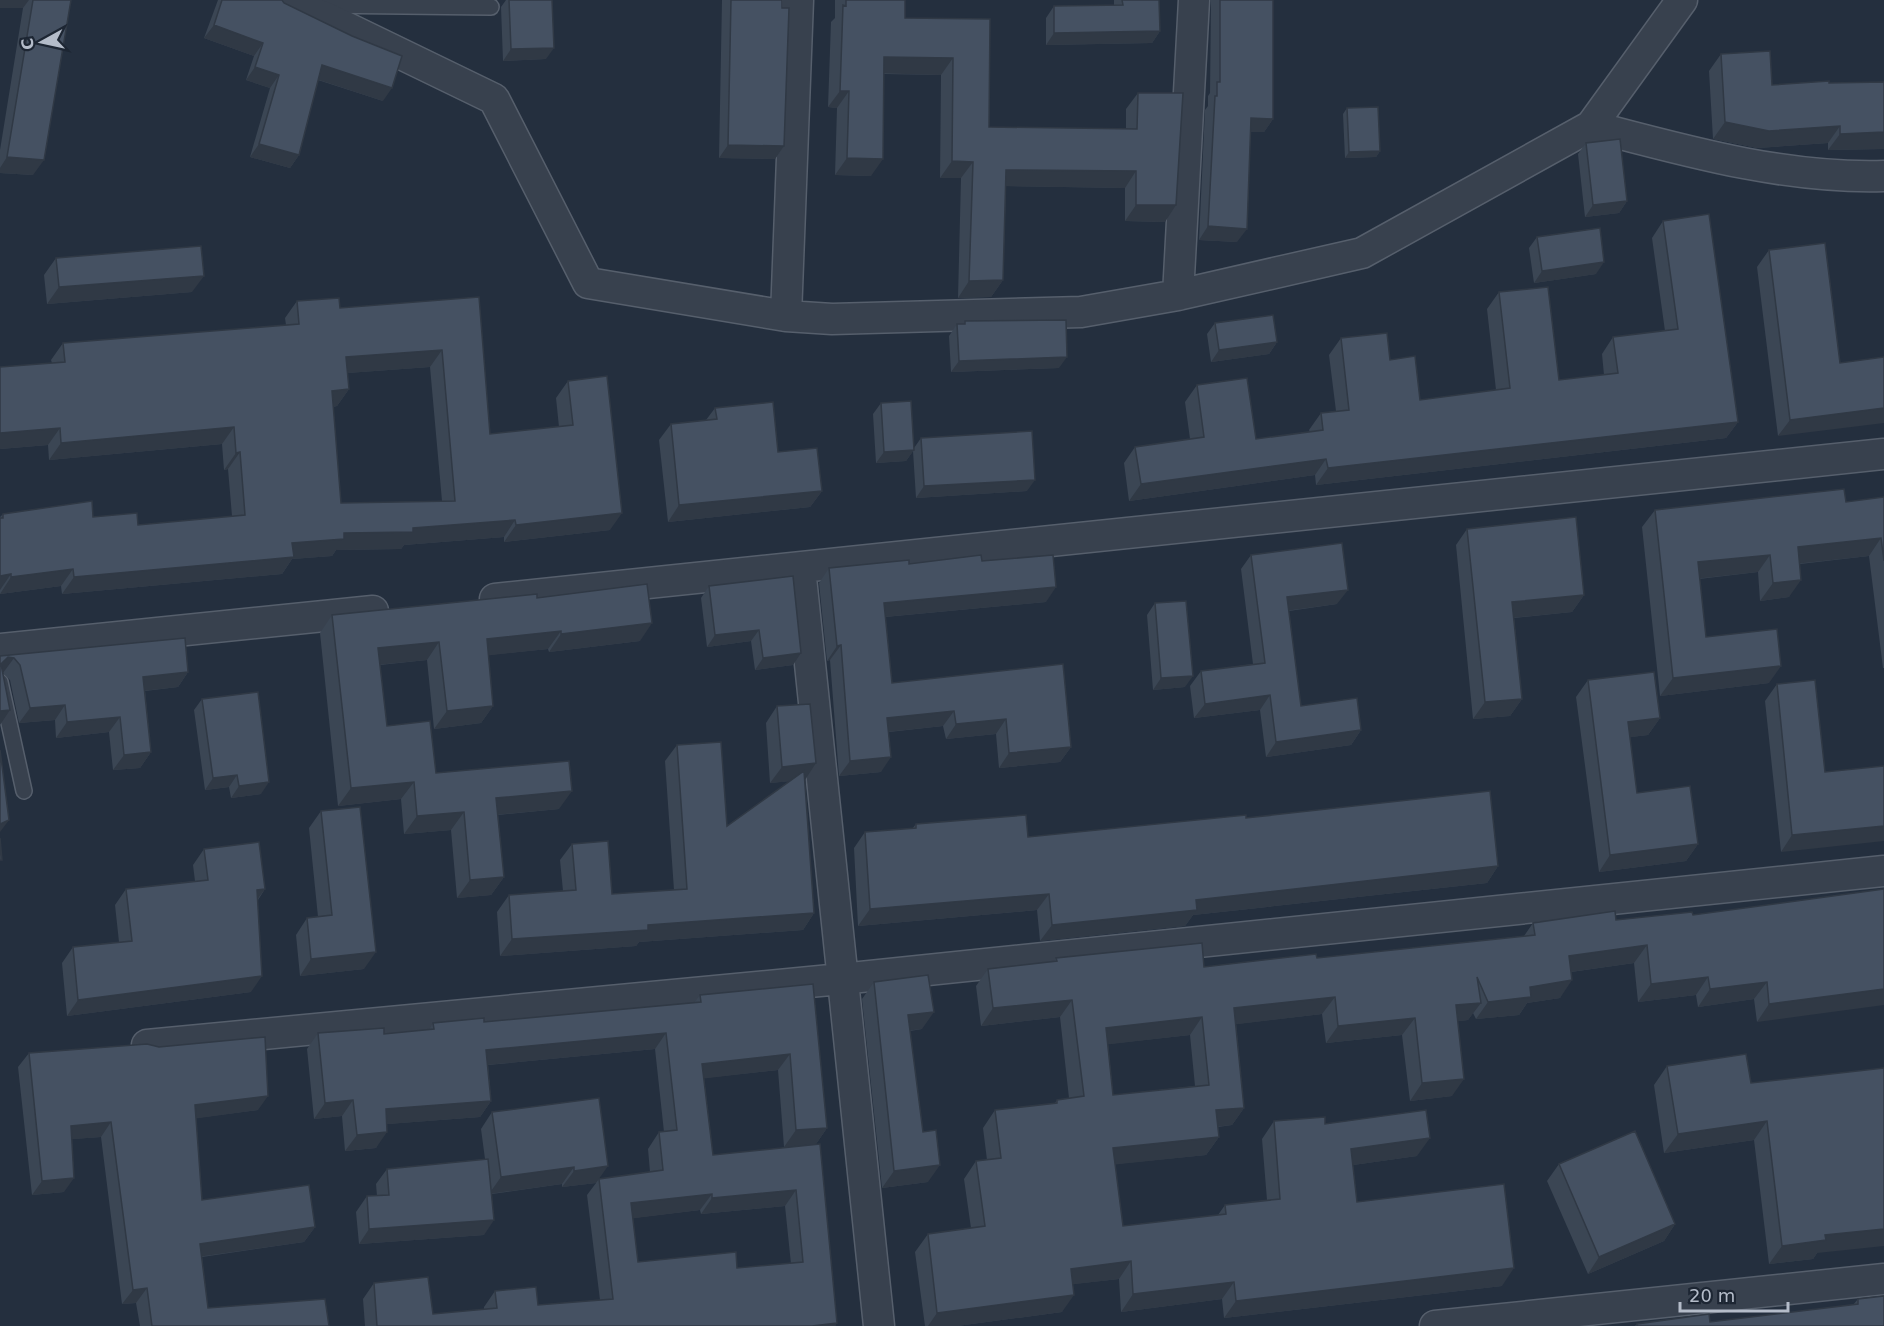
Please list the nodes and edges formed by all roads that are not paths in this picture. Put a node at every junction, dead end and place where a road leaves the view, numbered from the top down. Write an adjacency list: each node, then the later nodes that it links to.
1 (798, 0): 9 (street)
2 (1194, 0): 8 (street)
3 (1682, 0): 6 (street)
4 (288, 3): 5 (lane); 9 (street)
5 (491, 7)
6 (1591, 126): 7 (street); 8 (street)
7 (1884, 176)
8 (1178, 295): 9 (street)
9 (786, 316)
10 (1884, 454): 11 (street)
11 (800, 568): 12 (street); 18 (street)
12 (471, 602)
13 (400, 609): 14 (street)
14 (0, 649)
15 (0, 682): 16 (lane)
16 (24, 791)
17 (1884, 871): 18 (street)
18 (841, 979): 19 (street); 21 (street)
19 (147, 1045)
20 (1884, 1280): 22 (street)
21 (879, 1326)
22 (1435, 1326)

